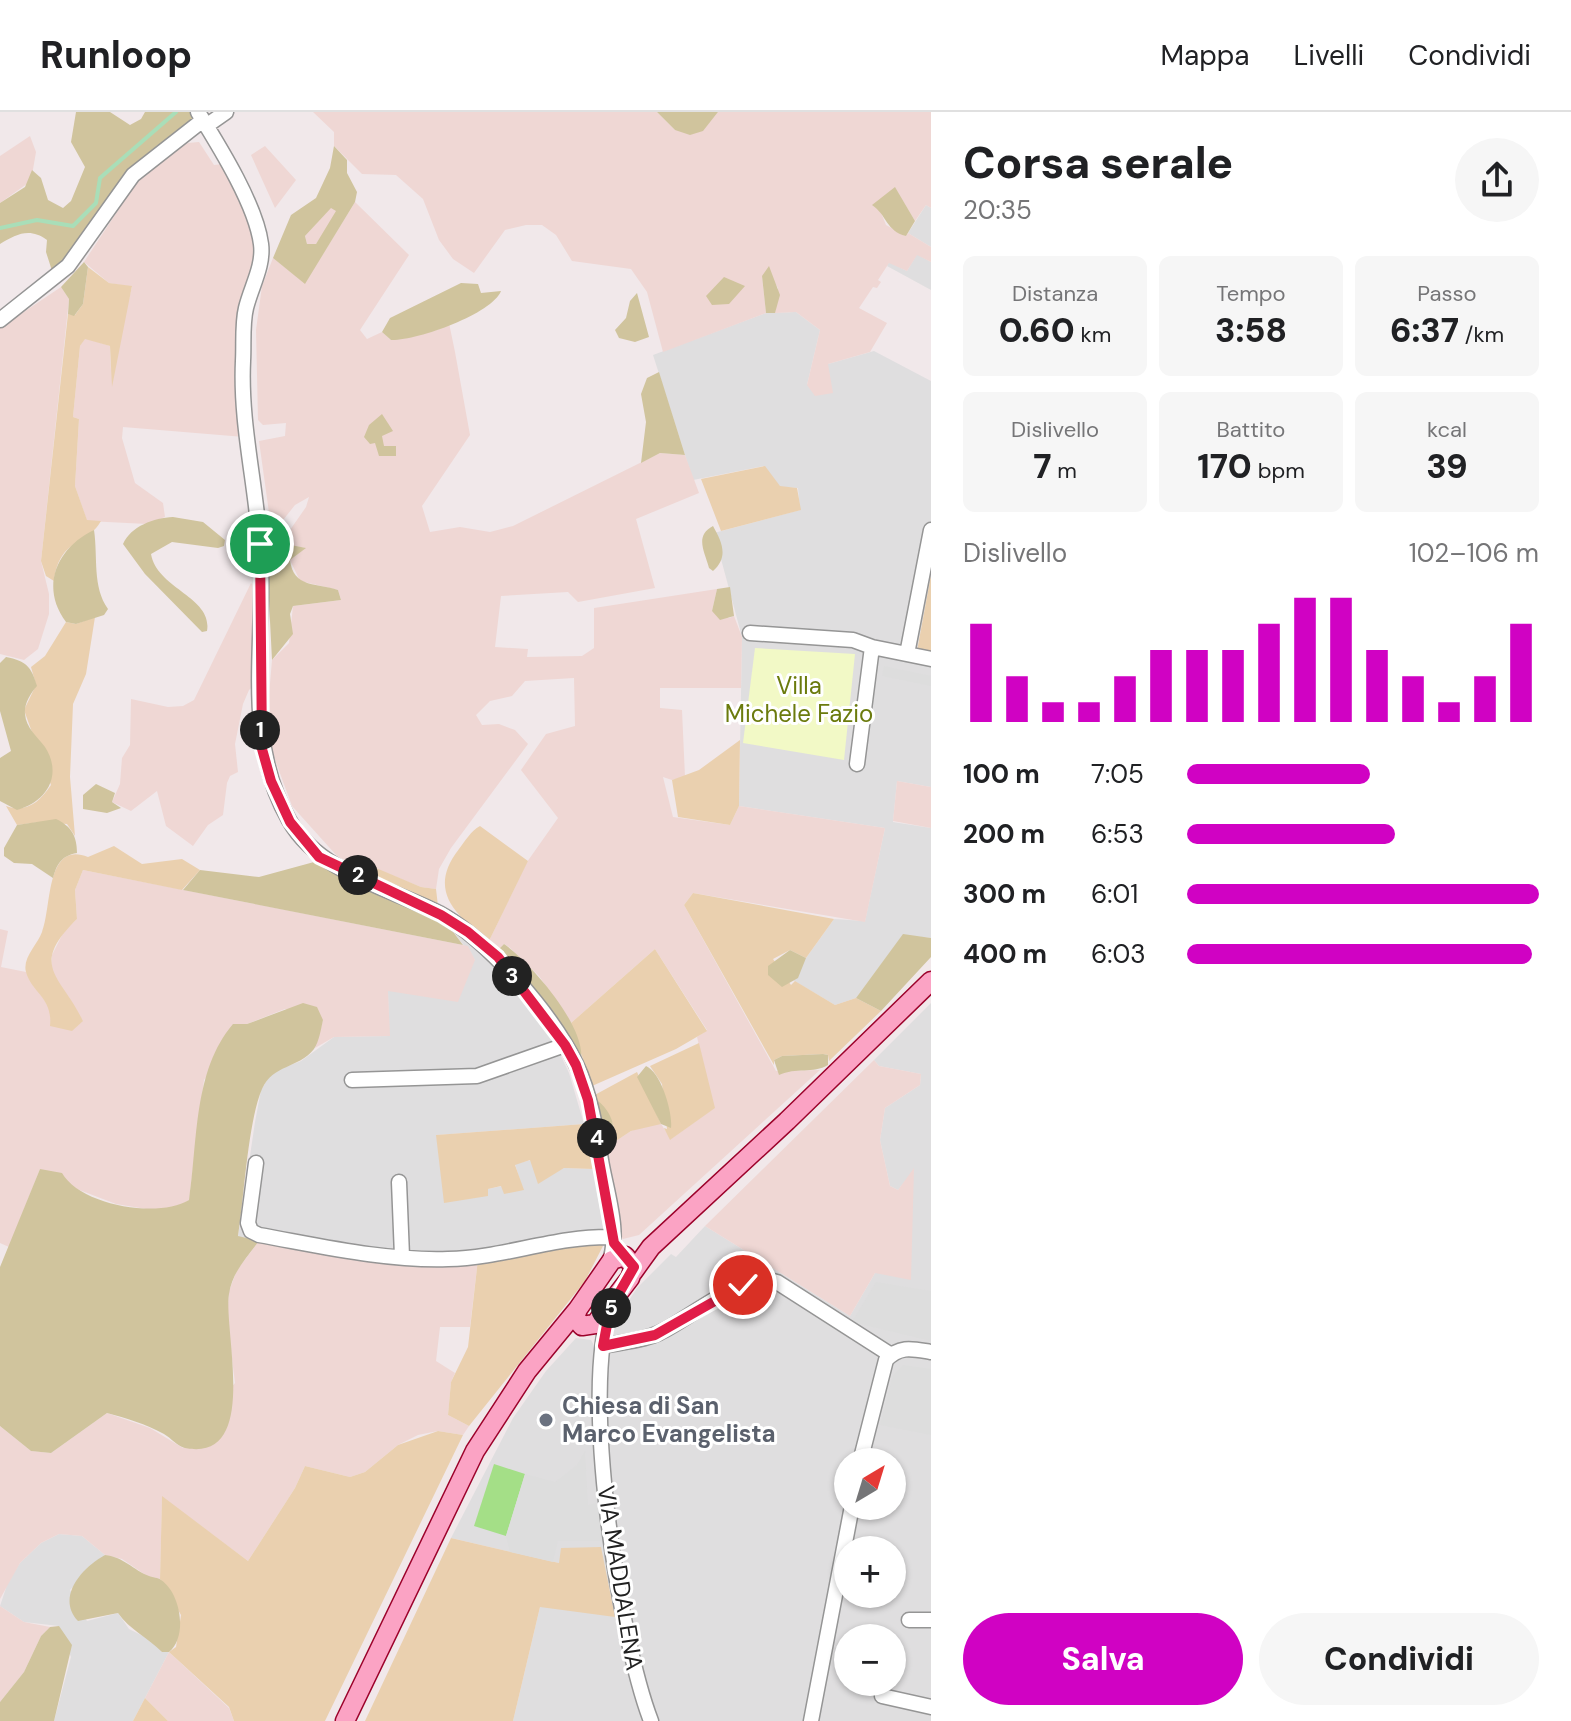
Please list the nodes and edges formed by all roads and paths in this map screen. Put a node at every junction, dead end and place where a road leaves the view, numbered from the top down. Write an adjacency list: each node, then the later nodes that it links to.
1 (226, 112): 2 (street)
2 (202, 118): 3 (street); 11 (street)
3 (0, 320)
4 (931, 530): 7 (street)
5 (750, 633): 6 (street)
6 (872, 647): 7 (street); 9 (street)
7 (907, 654): 8 (street)
8 (931, 659)
9 (857, 764)
10 (931, 981): 15 (main road)
11 (565, 1045): 12 (street); 15 (street)
12 (352, 1080)
13 (256, 1163): 16 (street)
14 (399, 1182): 16 (street)
15 (620, 1255): 16 (street); 17 (main road); 17 (main road)
16 (402, 1256)
17 (591, 1329): 19 (street); 26 (main road); 27 (street, VIA MADDALENA)
18 (931, 1352): 19 (street)
19 (891, 1355): 20 (street)
20 (863, 1448)
21 (849, 1520): 28 (street)
22 (909, 1620): 23 (street)
23 (931, 1620)
24 (882, 1696): 25 (street)
25 (931, 1707)
26 (345, 1721)
27 (651, 1721)
28 (811, 1721)

